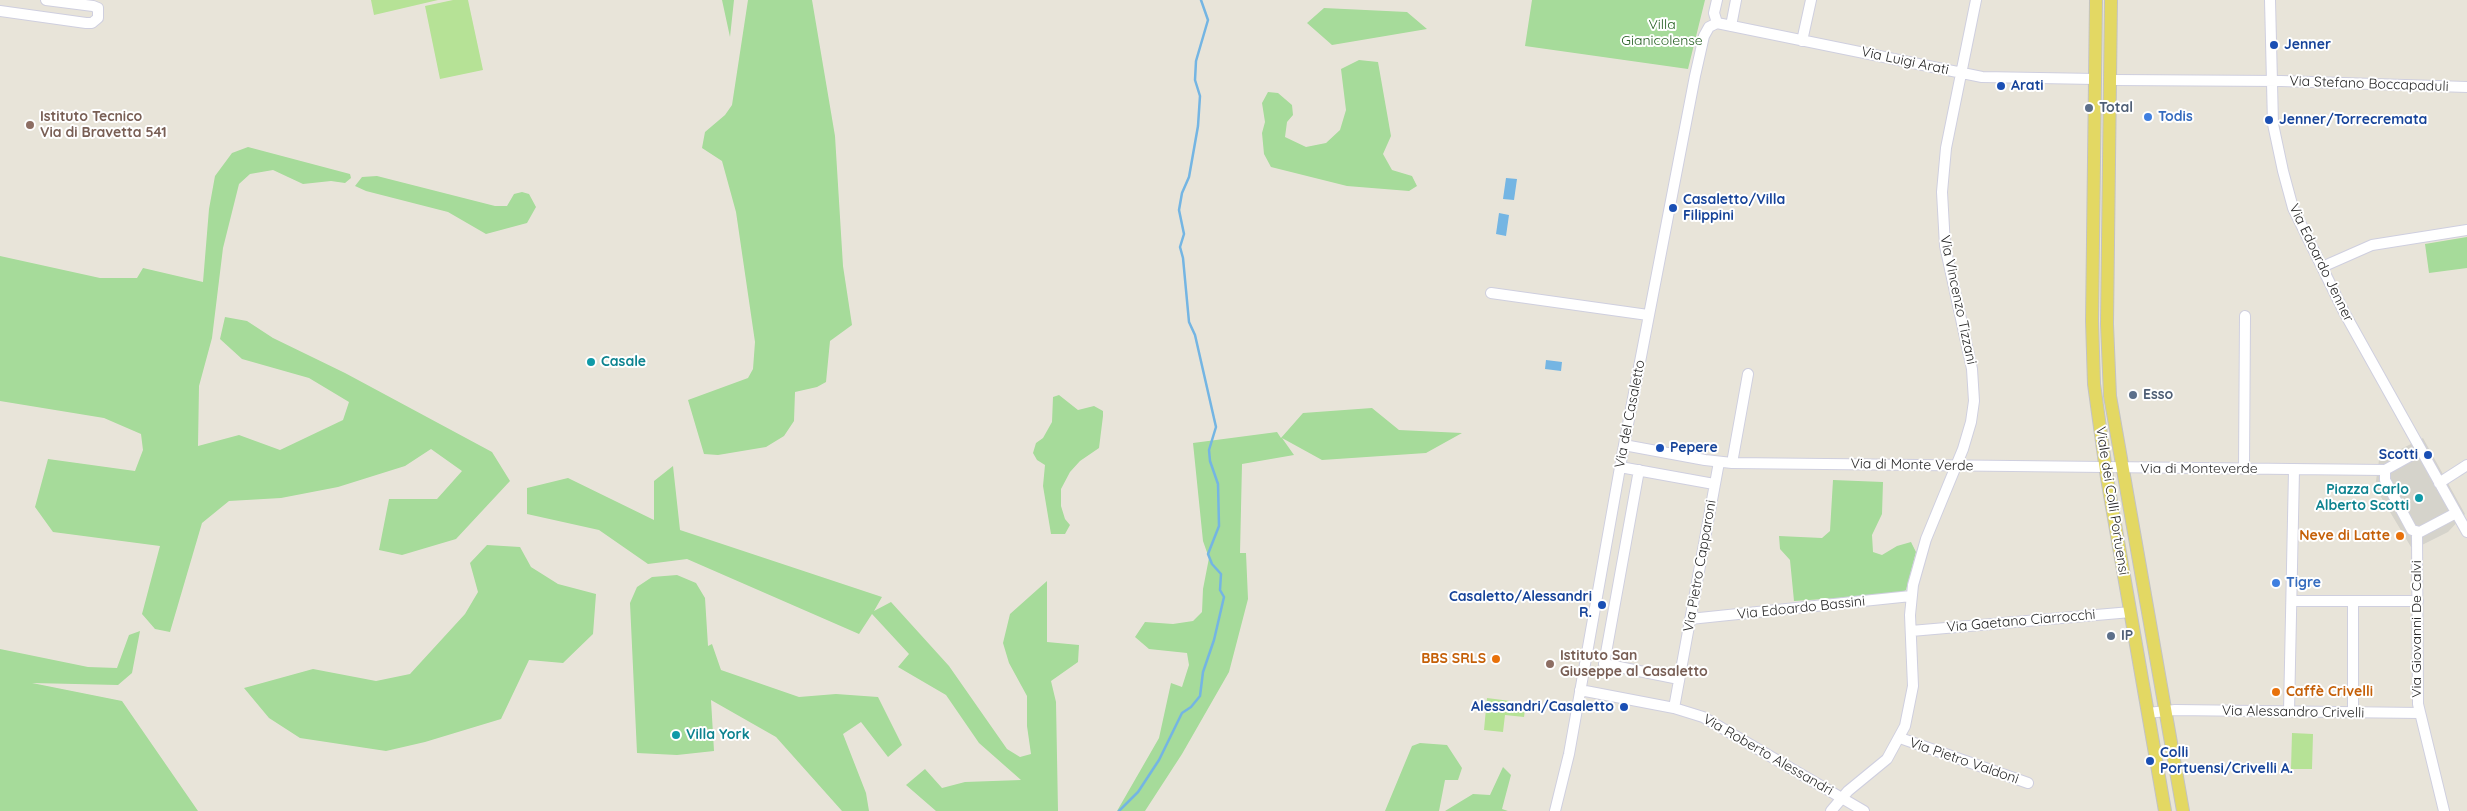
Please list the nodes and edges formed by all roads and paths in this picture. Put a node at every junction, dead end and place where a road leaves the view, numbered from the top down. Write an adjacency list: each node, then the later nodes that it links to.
1 (1, 0): 10 (street)
2 (46, 0): 10 (street)
3 (1717, 0): 11 (street)
4 (1736, 0): 12 (street)
5 (1811, 0): 13 (street)
6 (1976, 0): 14 (street, Via Vincenzo Tizzani)
7 (2096, 0): 15 (main road, Viale dei Colli Portuensi)
8 (2111, 0): 16 (main road, Viale dei Colli Portuensi)
9 (2270, 0): 17 (street, Via Edoardo Jenner)
10 (0, 10)
11 (1716, 22): 12 (street, Via Luigi Arati); 26 (street, Via del Casaletto)
12 (1731, 26): 13 (street, Via Luigi Arati)
13 (1802, 41): 14 (street, Via Luigi Arati)
14 (1962, 72): 15 (street, Via Luigi Arati); 34 (street, Via Vincenzo Tizzani)
15 (2096, 79): 19 (main road, Viale dei Colli Portuensi)
16 (2112, 80): 17 (street, Via Stefano Boccapaduli); 20 (main road, Viale dei Colli Portuensi)
17 (2271, 81): 18 (street, Via Stefano Boccapaduli); 22 (street, Via Edoardo Jenner)
18 (2467, 87)
19 (2095, 116): 20 (street); 23 (main road, Viale dei Colli Portuensi)
20 (2111, 116): 24 (main road, Viale dei Colli Portuensi)
21 (2467, 230): 22 (street)
22 (2322, 267): 30 (street, Via Edoardo Jenner)
23 (2093, 287): 24 (street); 36 (main road, Viale dei Colli Portuensi)
24 (2107, 288): 37 (main road, Viale dei Colli Portuensi)
25 (1491, 294): 26 (street)
26 (1648, 315): 29 (street, Via del Casaletto)
27 (2245, 316): 38 (street)
28 (1748, 374): 32 (street)
29 (1624, 445): 31 (street, Via di Monte Verde); 35 (street, Via del Casaletto)
30 (2421, 450): 41 (street); 42 (street)
31 (1718, 462): 32 (street, Via di Monte Verde); 43 (street, Via Pietro Capparoni)
32 (1732, 463): 34 (street, Via di Monte Verde)
33 (2467, 465): 42 (street)
34 (1956, 466): 36 (street, Via di Monte Verde); 47 (street, Via Vincenzo Tizzani)
35 (1620, 467): 39 (street); 55 (street, Via del Casaletto)
36 (2105, 468): 37 (street, Via di Monteverde); 51 (main road, Viale dei Colli Portuensi)
37 (2122, 468): 38 (street, Via di Monteverde); 57 (main road, Viale dei Colli Portuensi)
38 (2244, 469): 40 (street, Via di Monteverde)
39 (1639, 470): 43 (street); 54 (street)
40 (2294, 470): 41 (street); 48 (street)
41 (2386, 470): 46 (street)
42 (2439, 483): 44 (street)
43 (1714, 484): 52 (street, Via Pietro Capparoni)
44 (2456, 513): 45 (street); 46 (street)
45 (2467, 532)
46 (2417, 533): 49 (street, Via Giovanni De Calvi)
47 (1911, 596): 52 (street, Via Edoardo Bassini); 53 (street, Via Vincenzo Tizzani)
48 (2292, 601): 50 (street); 58 (street)
49 (2418, 601): 50 (street); 61 (street, Via Giovanni De Calvi)
50 (2353, 602): 60 (street)
51 (2131, 612): 53 (street, Via Gaetano Ciarrocchi); 59 (main road, Viale dei Colli Portuensi)
52 (1690, 619): 54 (street, Via Pietro Capparoni)
53 (1911, 631): 62 (street, Via Vincenzo Tizzani)
54 (1679, 679): 56 (street, Via Pietro Capparoni)
55 (1580, 690): 56 (street, Via Roberto Alessandri); 65 (street, Via del Casaletto)
56 (1674, 708): 64 (street, Via Roberto Alessandri)
57 (2166, 710): 58 (street, Via Alessandro Crivelli); 59 (street); 69 (main road, Viale dei Colli Portuensi)
58 (2289, 712): 60 (street, Via Alessandro Crivelli)
59 (2148, 713): 68 (main road, Viale dei Colli Portuensi)
60 (2353, 713): 61 (street, Via Alessandro Crivelli)
61 (2420, 714): 70 (street, Via Giovanni De Calvi)
62 (1900, 738): 63 (street, Via Pietro Valdoni); 64 (street, Via Vincenzo Tizzani)
63 (2028, 783)
64 (1841, 797): 66 (street, Via Vincenzo Tizzani); 67 (street, Via Roberto Alessandri)
65 (1555, 811)
66 (1831, 811)
67 (1864, 811)
68 (2165, 811)
69 (2183, 811)
70 (2444, 811)

